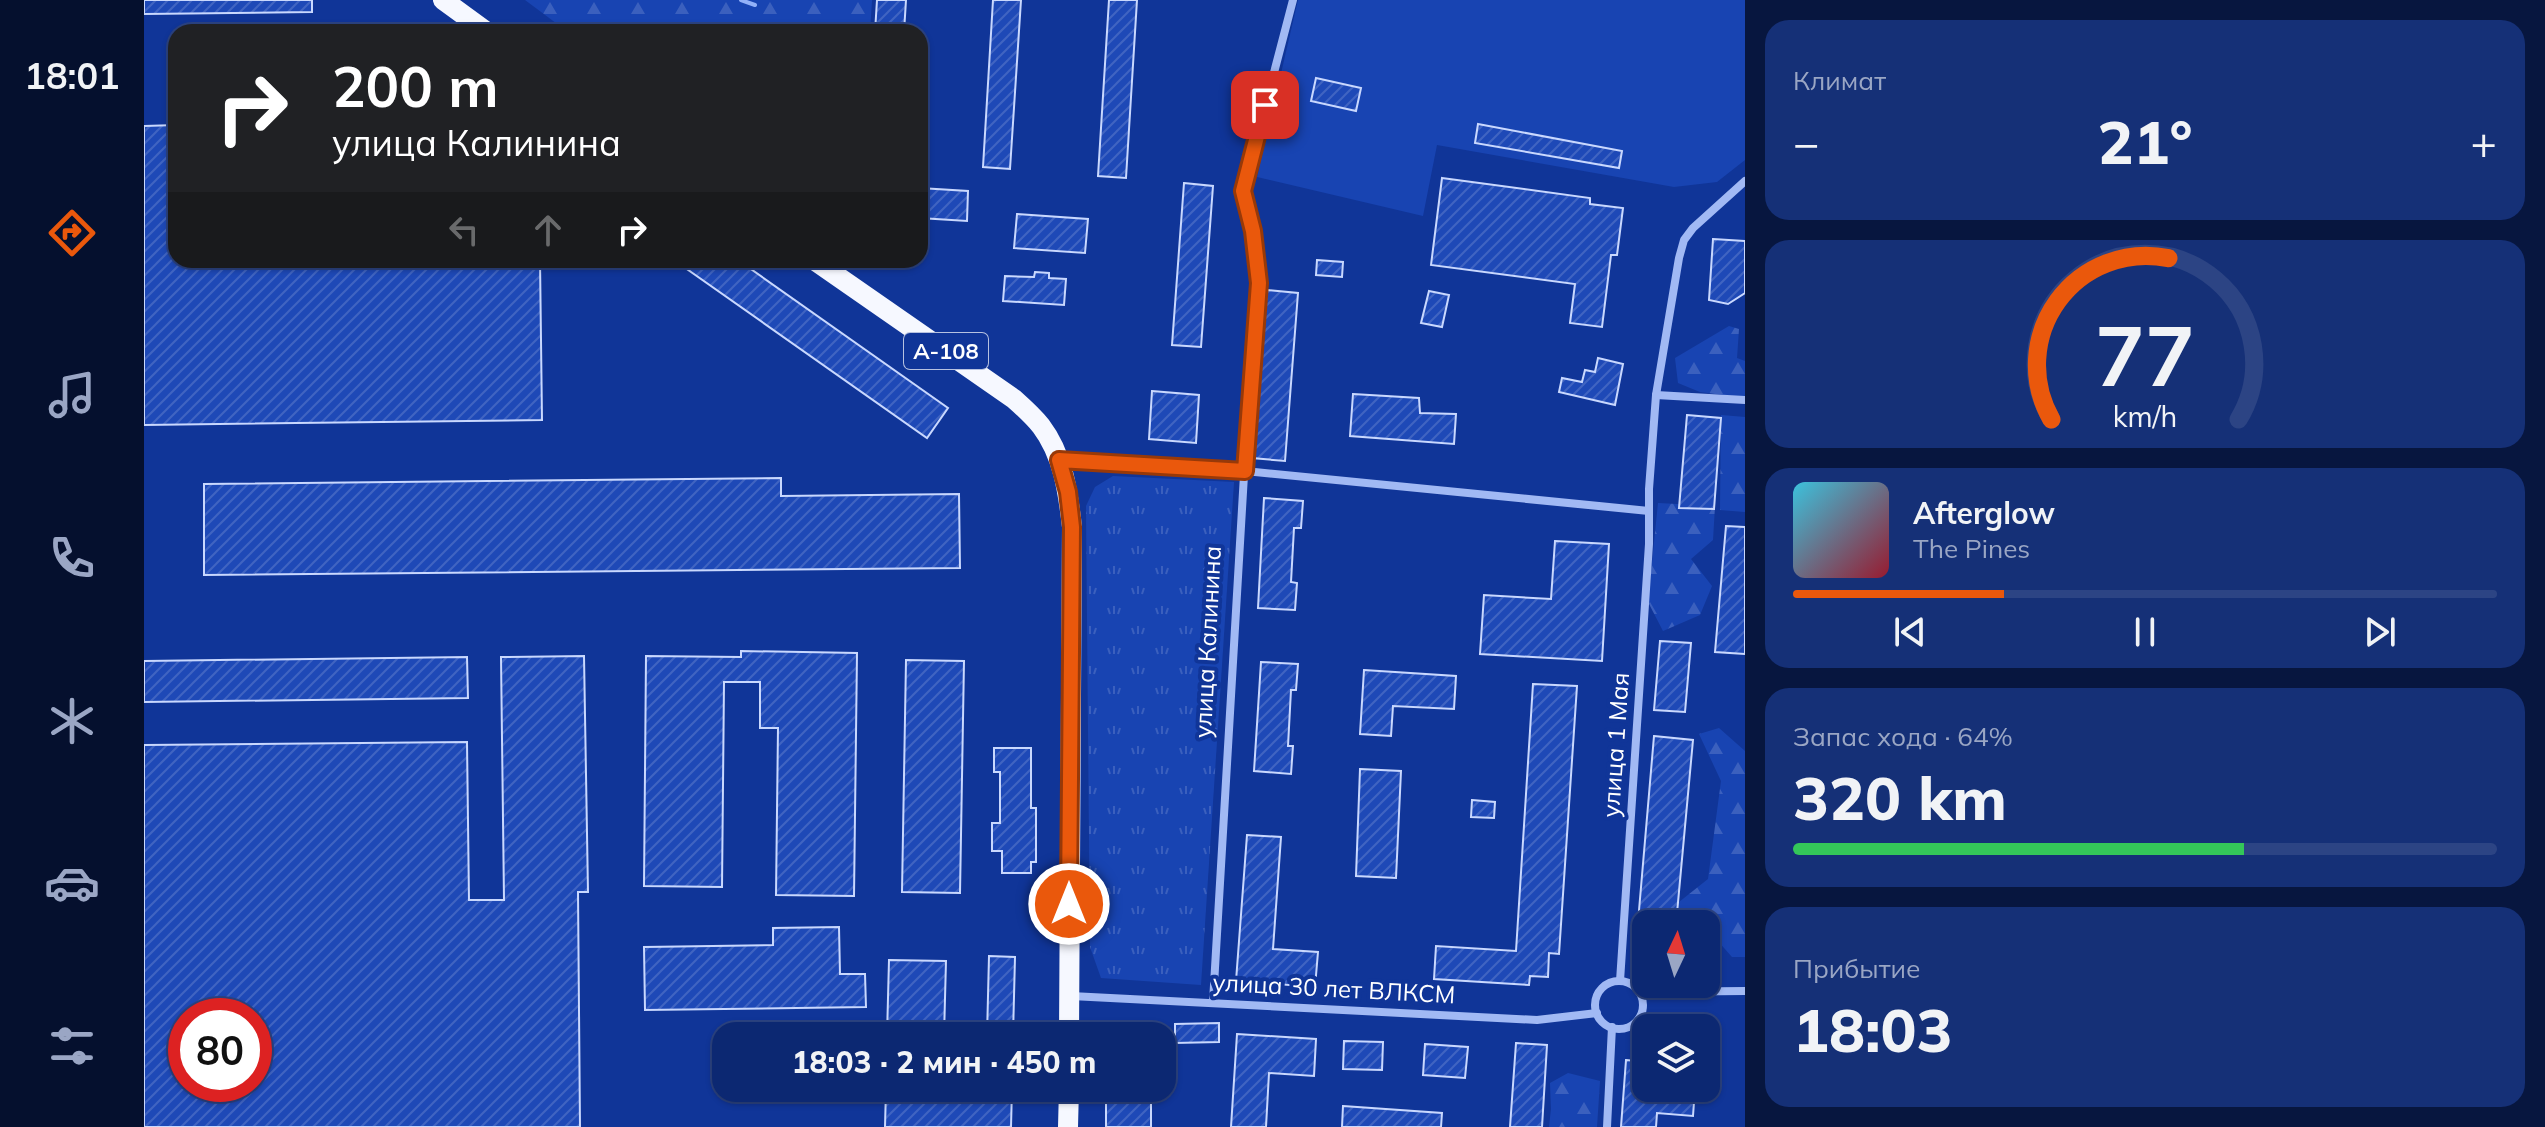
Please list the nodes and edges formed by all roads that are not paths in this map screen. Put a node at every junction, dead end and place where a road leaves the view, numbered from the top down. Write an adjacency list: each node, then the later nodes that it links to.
1 (443, 0): 3 (highway)
2 (1293, 0): 9 (street, улица Калинина)
3 (476, 24)
4 (1745, 181): 6 (street, улица 1 Мая)
5 (826, 268): 8 (highway, А-108)
6 (1656, 395): 7 (street); 10 (street, улица 1 Мая)
7 (1745, 400)
8 (1059, 460): 9 (street); 15 (highway, А-108)
9 (1245, 471): 10 (street); 17 (street, улица Калинина)
10 (1649, 511): 11 (street, улица 1 Мая)
11 (1620, 981): 12 (street); 18 (street)
12 (1632, 986)
13 (1720, 991): 14 (street)
14 (1745, 991)
15 (1070, 996): 17 (street, улица 30 лет ВЛКСМ); 19 (highway, А-108)
16 (1641, 998): 20 (street)
17 (1213, 1002): 18 (street, улица 30 лет ВЛКСМ)
18 (1597, 1013): 20 (street)
19 (1069, 1022)
20 (1612, 1027): 23 (street)
21 (1069, 1102): 22 (highway)
22 (1068, 1127)
23 (1607, 1127)

